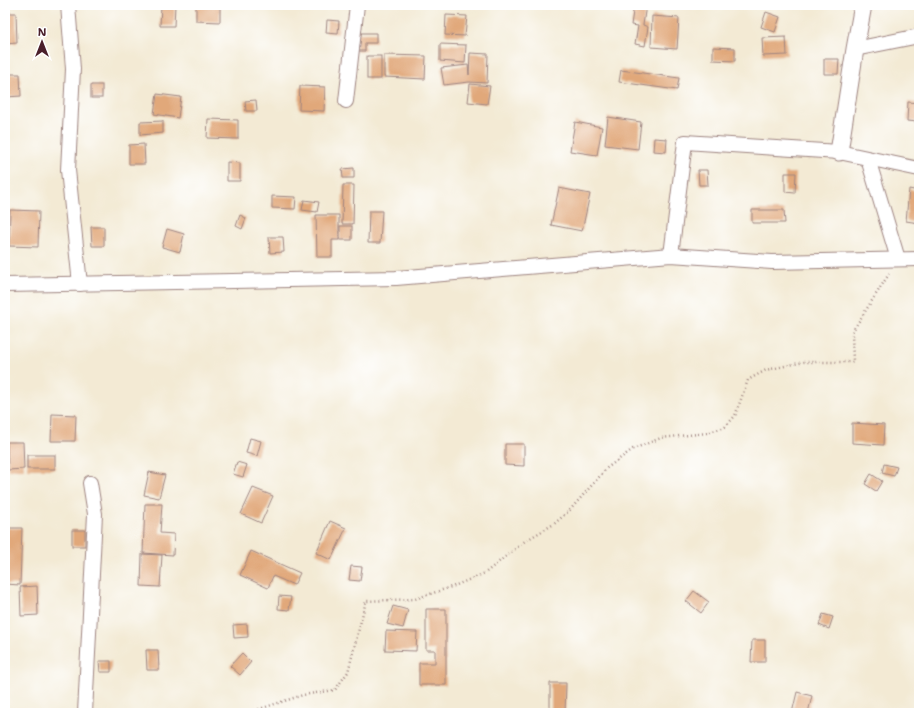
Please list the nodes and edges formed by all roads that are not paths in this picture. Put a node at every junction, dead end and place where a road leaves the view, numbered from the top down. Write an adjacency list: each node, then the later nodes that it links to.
1 (68, 5): 13 (street)
2 (357, 5): 6 (street)
3 (864, 5): 5 (street)
4 (919, 36): 5 (street)
5 (855, 49): 7 (street)
6 (346, 101)
7 (839, 152): 8 (street); 10 (street)
8 (868, 159): 9 (street); 11 (street)
9 (919, 169)
10 (671, 255): 11 (street); 13 (street)
11 (898, 259): 12 (street)
12 (919, 259)
13 (80, 284): 14 (street)
14 (5, 285)
15 (90, 483): 16 (street)
16 (85, 713)

